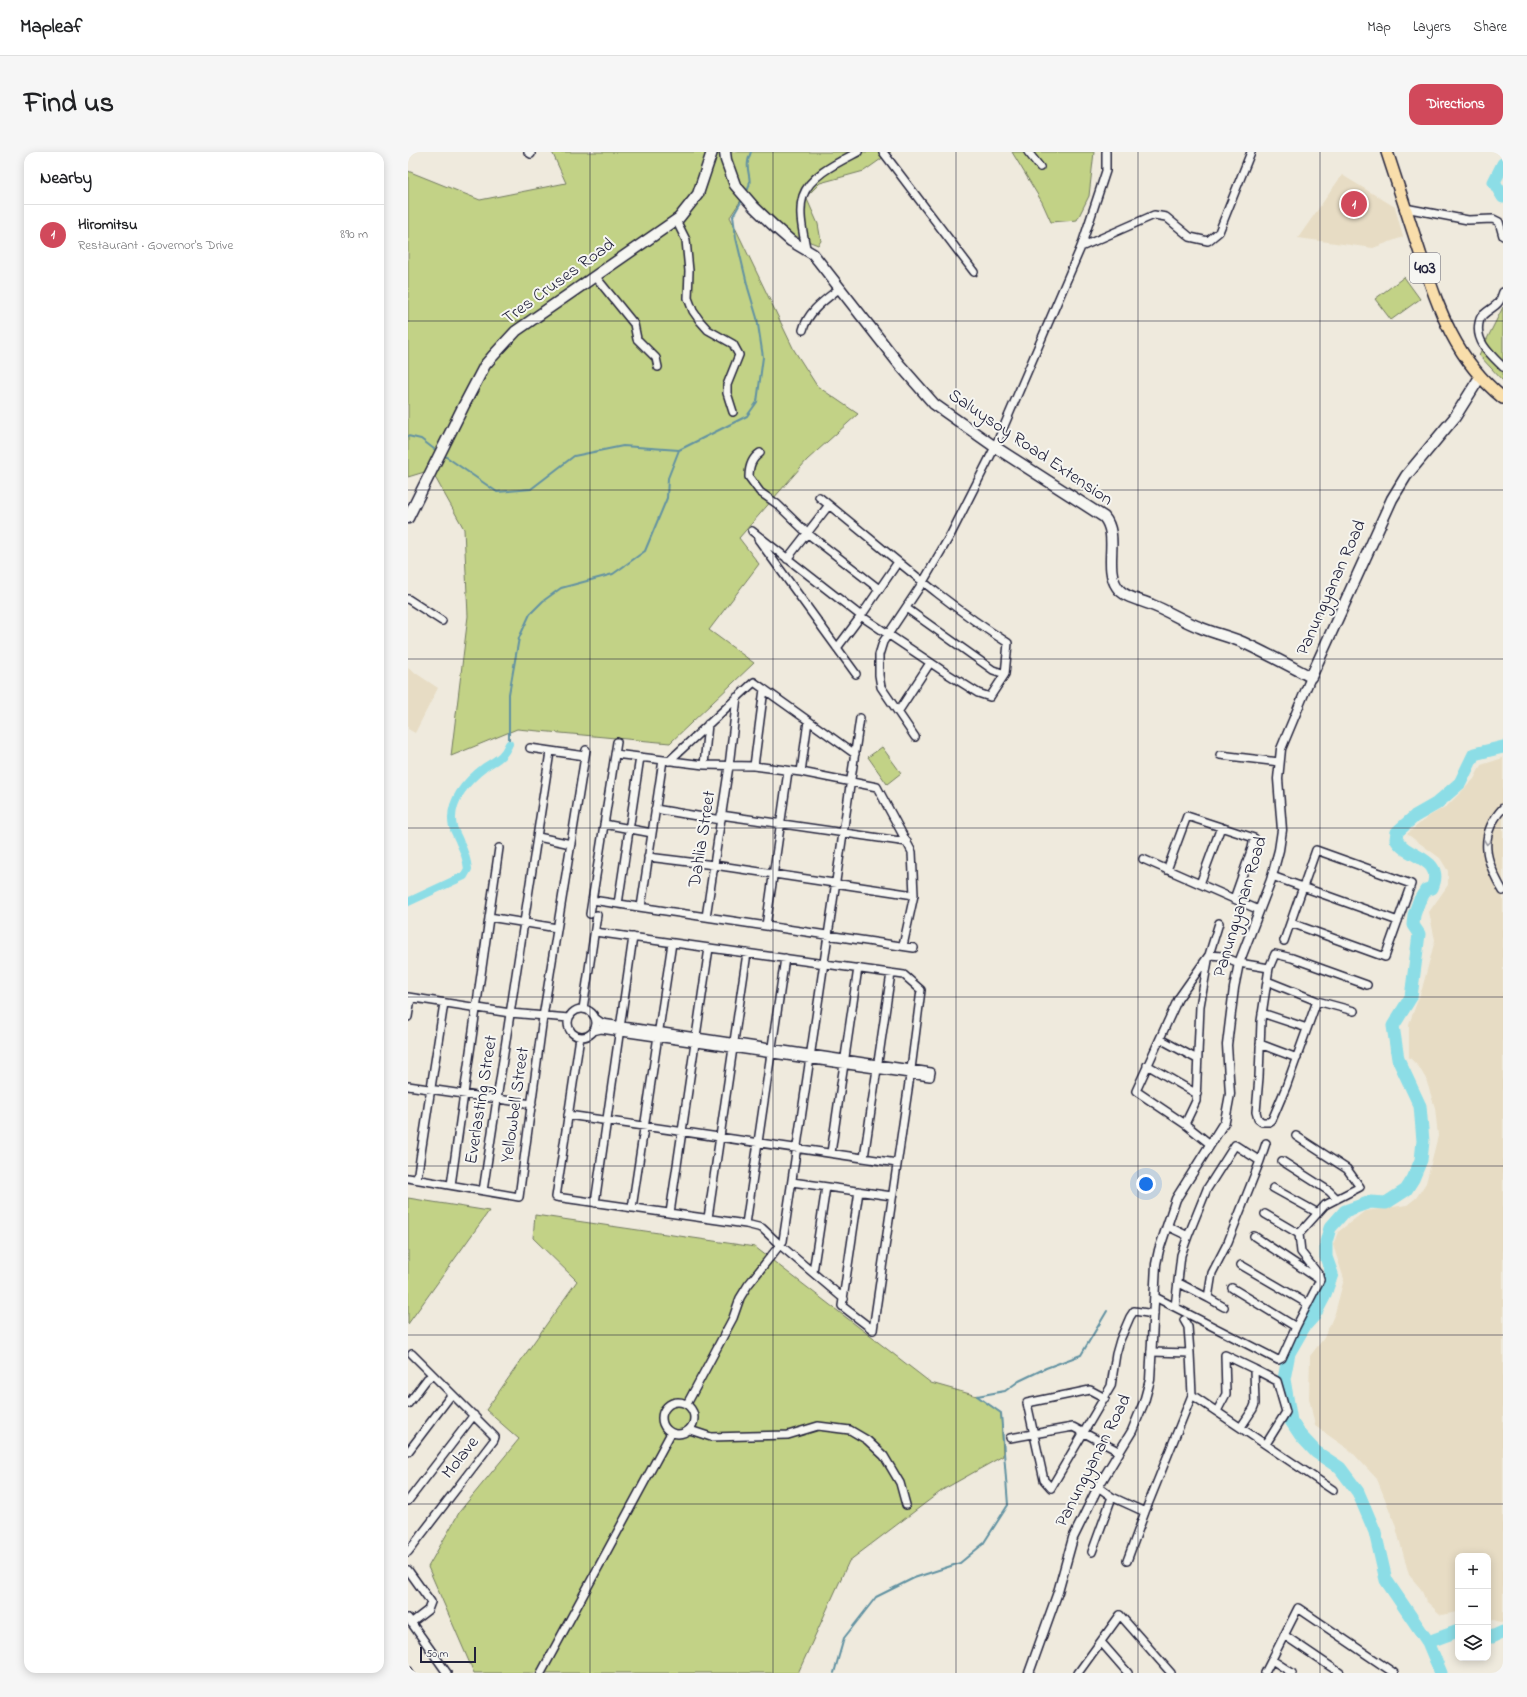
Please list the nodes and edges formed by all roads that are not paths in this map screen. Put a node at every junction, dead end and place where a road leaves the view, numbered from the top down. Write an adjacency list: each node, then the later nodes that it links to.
1 (712, 152): 11 (main road, Tres Cruses Road)
2 (725, 152): 14 (main road, Saluysoy Road Extension)
3 (858, 152): 14 (street)
4 (883, 152): 15 (street)
5 (1028, 152): 9 (street)
6 (1106, 152): 13 (street)
7 (1251, 152): 13 (street)
8 (1387, 152): 10 (main road, 403)
9 (1040, 167)
10 (1405, 208): 12 (street); 22 (main road, 403)
11 (676, 220): 16 (main road, Tres Cruses Road); 24 (street)
12 (1503, 236)
13 (1081, 247): 25 (street)
14 (806, 248): 17 (main road, Saluysoy Road Extension)
15 (974, 272)
16 (595, 276): 20 (street); 29 (main road, Tres Cruses Road)
17 (840, 288): 19 (street); 25 (main road, Saluysoy Road Extension)
18 (1503, 292): 21 (street)
19 (803, 330)
20 (658, 367)
21 (1503, 368)
22 (1480, 377): 23 (main road, 403); 44 (main road, Panungyanan Road)
23 (1503, 398)
24 (733, 412)
25 (995, 447): 33 (street); 44 (main road, Saluysoy Road Extension)
26 (760, 453): 30 (street)
27 (819, 497): 28 (street)
28 (829, 505): 30 (street); 32 (street)
29 (408, 518)
30 (807, 533): 31 (street); 34 (street)
31 (787, 559): 37 (street); 40 (street)
32 (898, 562): 33 (street); 34 (street)
33 (923, 582): 36 (street); 43 (street)
34 (879, 589): 37 (street)
35 (408, 599): 38 (street)
36 (906, 608): 39 (street); 43 (street)
37 (861, 616): 39 (street); 40 (street)
38 (442, 620)
39 (888, 634): 41 (street); 47 (street)
40 (837, 648): 42 (street)
41 (930, 662): 43 (street); 47 (street)
42 (856, 674)
43 (1005, 674)
44 (1311, 677): 60 (street, Panungyanan Road)
45 (764, 689): 46 (street); 49 (street); 63 (street)
46 (737, 697): 50 (street); 62 (street, Dahlia Street)
47 (898, 712): 51 (street)
48 (860, 718): 56 (street)
49 (808, 721): 56 (street); 65 (street)
50 (708, 724): 59 (street); 61 (street)
51 (915, 737)
52 (617, 742): 55 (street)
53 (530, 748): 54 (street)
54 (550, 752): 76 (street, Everlasting Street); 78 (street, Yellowbell Street)
55 (615, 754): 58 (street); 70 (street)
56 (854, 754): 66 (street)
57 (1220, 755): 60 (street)
58 (640, 758): 59 (street); 73 (street)
59 (666, 760): 61 (street); 68 (street)
60 (1279, 762): 85 (street, Panungyanan Road)
61 (704, 765): 62 (street)
62 (729, 766): 63 (street); 69 (street, Dahlia Street)
63 (754, 766): 64 (street)
64 (788, 771): 65 (street); 71 (street)
65 (801, 772): 66 (street)
66 (851, 781): 75 (street); 77 (street)
67 (1503, 808): 89 (street, one-way to 89)
68 (655, 809): 69 (street); 74 (street)
69 (721, 817): 71 (street); 82 (street, Dahlia Street)
70 (604, 824): 73 (street); 92 (street)
71 (781, 824): 75 (street); 84 (street)
72 (1221, 827): 83 (street); 87 (street); 91 (street)
73 (629, 829): 74 (street); 93 (street)
74 (652, 832): 80 (street)
75 (843, 834): 77 (street); 86 (street)
76 (538, 837): 78 (street); 99 (street, Everlasting Street)
77 (907, 842): 90 (street)
78 (571, 844): 103 (street, Yellowbell Street)
79 (499, 848): 96 (street)
80 (648, 857): 82 (street); 94 (street)
81 (1143, 859): 83 (street)
82 (714, 865): 84 (street); 97 (street, Dahlia Street)
83 (1166, 870): 87 (street)
84 (773, 875): 86 (street); 102 (street)
85 (1272, 876): 88 (street); 95 (street, Panungyanan Road)
86 (835, 884): 90 (street); 105 (street)
87 (1200, 884): 91 (street)
88 (1303, 887): 98 (street); 98 (street); 101 (street)
89 (1503, 891)
90 (914, 895): 109 (street)
91 (1234, 899): 95 (street)
92 (592, 900): 93 (street); 104 (street)
93 (618, 904): 94 (street)
94 (641, 907): 97 (street)
95 (1259, 910): 115 (street, Panungyanan Road)
96 (489, 917): 99 (street); 125 (street)
97 (706, 917): 102 (street)
98 (1398, 920): 101 (street)
99 (525, 923): 103 (street); 128 (street, Everlasting Street)
100 (1219, 923): 113 (street)
101 (1291, 923): 107 (street)
102 (766, 926): 105 (street)
103 (557, 928): 130 (street, Yellowbell Street)
104 (595, 932): 106 (street); 126 (street)
105 (828, 935): 109 (street); 116 (street)
106 (633, 937): 108 (street); 135 (street)
107 (1284, 941)
108 (672, 942): 110 (street); 137 (street)
109 (903, 946): 111 (street)
110 (709, 948): 112 (street); 140 (street)
111 (914, 948)
112 (747, 953): 114 (street); 142 (street)
113 (1209, 955): 115 (street); 139 (street); 146 (street)
114 (784, 958): 116 (street); 143 (street)
115 (1239, 963): 118 (street); 166 (street, Panungyanan Road)
116 (824, 964): 117 (street); 144 (street)
117 (858, 968): 119 (street); 147 (street)
118 (1268, 968): 120 (street); 121 (street)
119 (891, 973): 149 (street); 150 (street)
120 (1267, 981): 123 (street); 129 (street)
121 (1367, 984)
122 (410, 998): 124 (street); 131 (street)
123 (1317, 1001): 127 (street); 134 (street)
124 (444, 1003): 125 (street); 152 (street)
125 (476, 1008): 128 (street); 153 (street)
126 (583, 1009): 132 (street); 133 (street)
127 (1354, 1011)
128 (510, 1013): 130 (street); 155 (street, Everlasting Street)
129 (1262, 1013): 134 (street); 141 (street)
130 (543, 1016): 133 (street); 156 (street, Yellowbell Street)
131 (408, 1017)
132 (595, 1018): 135 (street); 136 (street)
133 (568, 1022): 138 (street)
134 (1307, 1028): 145 (street)
135 (620, 1029): 136 (street); 137 (street); 158 (street)
136 (593, 1031): 138 (street)
137 (658, 1034): 140 (street); 160 (street)
138 (580, 1037): 157 (street)
139 (1160, 1039): 146 (street); 148 (street)
140 (696, 1040): 142 (street); 161 (street)
141 (1260, 1044): 145 (street); 145 (street)
142 (733, 1045): 143 (street); 163 (street)
143 (771, 1051): 144 (street); 164 (street)
144 (810, 1057): 147 (street); 167 (street)
145 (1297, 1058)
146 (1197, 1059): 154 (street)
147 (844, 1062): 149 (street); 168 (street)
148 (1147, 1065): 154 (street); 159 (street)
149 (877, 1067): 150 (street); 169 (street)
150 (911, 1072): 172 (street)
151 (408, 1086): 152 (street)
152 (432, 1089): 153 (street); 174 (street)
153 (464, 1094): 155 (street); 176 (street)
154 (1197, 1094): 159 (street)
155 (497, 1099): 156 (street); 179 (street, Everlasting Street)
156 (532, 1104): 179 (street, Yellowbell Street)
157 (568, 1115): 158 (street); 183 (street)
158 (606, 1121): 160 (street); 183 (street)
159 (1185, 1124): 166 (street)
160 (644, 1126): 161 (street); 184 (street)
161 (682, 1132): 163 (street); 185 (street)
162 (1296, 1136): 182 (street)
163 (720, 1137): 164 (street); 188 (street)
164 (758, 1143): 167 (street); 189 (street)
165 (1266, 1143): 170 (street)
166 (1210, 1144): 190 (street, Panungyanan Road)
167 (796, 1148): 168 (street); 175 (street)
168 (831, 1153): 169 (street)
169 (864, 1158): 172 (street)
170 (1260, 1161): 192 (street); 201 (street)
171 (1282, 1161): 182 (street)
172 (897, 1163): 181 (street)
173 (408, 1178): 174 (street)
174 (417, 1179): 176 (street)
175 (792, 1182): 177 (street); 194 (street)
176 (451, 1185): 179 (street)
177 (826, 1187): 180 (street); 196 (street)
178 (1272, 1188): 186 (street)
179 (483, 1191)
180 (859, 1191): 181 (street); 202 (street)
181 (892, 1196): 202 (street)
182 (1337, 1199): 186 (street)
183 (595, 1202): 184 (street)
184 (632, 1208): 185 (street)
185 (670, 1213): 188 (street)
186 (1318, 1213): 191 (street)
187 (1265, 1214): 191 (street)
188 (708, 1218): 189 (street)
189 (746, 1224): 194 (street)
190 (1167, 1226): 192 (street); 200 (street, Panungyanan Road)
191 (1299, 1234): 197 (street)
192 (1188, 1236): 198 (street)
193 (1254, 1236): 197 (street)
194 (780, 1245): 196 (street); 218 (street)
195 (1241, 1264): 203 (street)
196 (813, 1272): 202 (street)
197 (1320, 1280): 203 (street)
198 (1179, 1283): 201 (street); 204 (street)
199 (1232, 1288): 208 (street)
200 (1155, 1297): 204 (street); 206 (street, Panungyanan Road)
201 (1208, 1298): 205 (street)
202 (844, 1299)
203 (1308, 1304): 208 (street)
204 (1175, 1307): 208 (street)
205 (1224, 1307)
206 (1154, 1314): 209 (street, Panungyanan Road); 216 (street)
207 (1184, 1320): 210 (street)
208 (1296, 1327)
209 (1151, 1352): 210 (street); 228 (street, Panungyanan Road)
210 (1190, 1353): 215 (street)
211 (412, 1354): 213 (street, Molave)
212 (1254, 1369): 219 (street); 221 (street); 227 (street)
213 (433, 1375): 214 (street, Molave); 217 (street)
214 (452, 1394): 220 (street, Molave); 229 (street)
215 (1192, 1395): 219 (street); 235 (street)
216 (1105, 1398): 223 (street); 225 (street)
217 (408, 1404)
218 (687, 1404): 222 (street); 224 (street)
219 (1217, 1411): 221 (street)
220 (474, 1415): 233 (street); 236 (street, Molave)
221 (1241, 1427): 227 (street)
222 (690, 1430): 224 (street); 234 (street)
223 (1083, 1432): 225 (street); 225 (street); 228 (street)
224 (671, 1433): 248 (street)
225 (1033, 1433): 226 (street)
226 (1010, 1438)
227 (1266, 1444): 231 (street)
228 (1118, 1451): 230 (street, Panungyanan Road)
229 (408, 1452)
230 (1098, 1486): 232 (street); 249 (street, Panungyanan Road)
231 (1333, 1490)
232 (1112, 1497): 235 (street); 237 (street)
233 (408, 1501)
234 (906, 1505)
235 (1145, 1512): 238 (street)
236 (408, 1552)
237 (1092, 1552)
238 (1127, 1561)
239 (408, 1570): 240 (street)
240 (410, 1620): 247 (street)
241 (1284, 1635): 243 (street); 254 (street); 255 (street)
242 (1101, 1642): 245 (street); 250 (street); 251 (street)
243 (1272, 1660): 252 (street); 253 (street)
244 (408, 1670): 246 (street)
245 (1082, 1672)
246 (410, 1673)
247 (447, 1673)
248 (541, 1673)
249 (1029, 1673)
250 (1128, 1673)
251 (1171, 1673)
252 (1265, 1673)
253 (1292, 1673)
254 (1340, 1673)
255 (1394, 1673)

